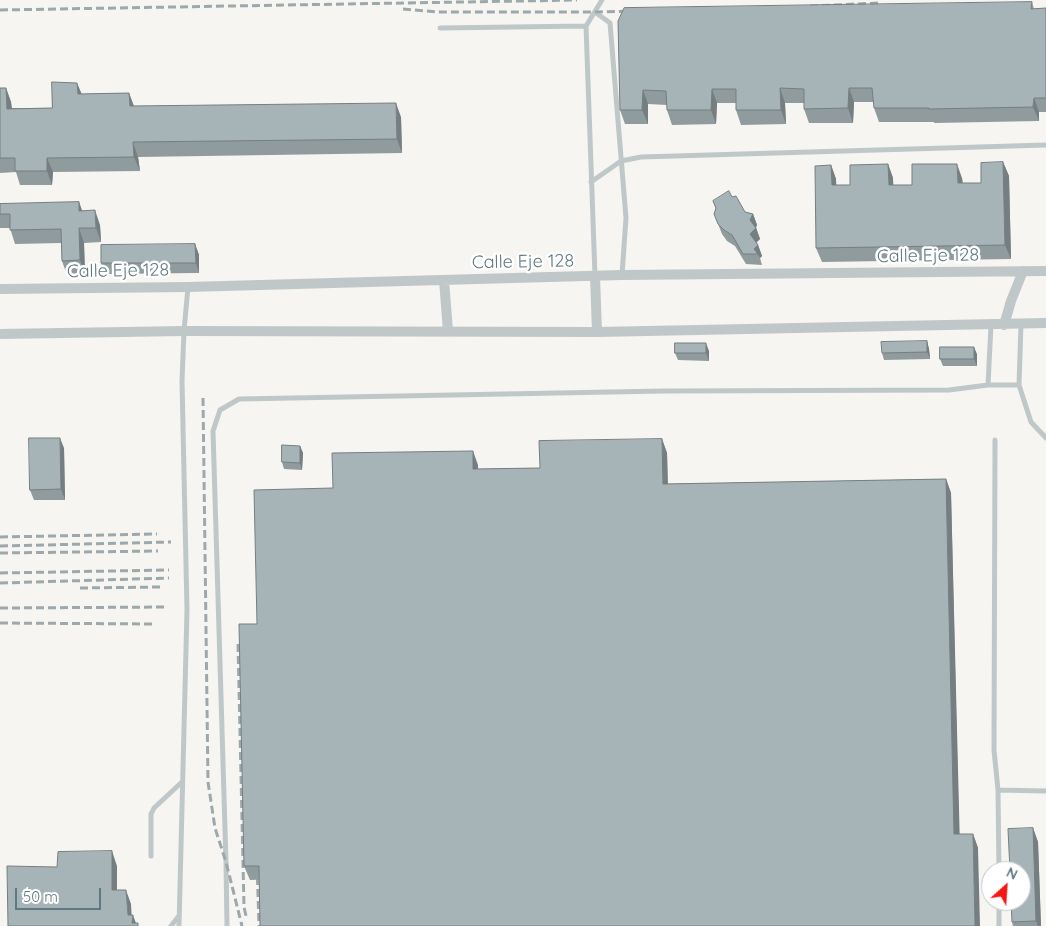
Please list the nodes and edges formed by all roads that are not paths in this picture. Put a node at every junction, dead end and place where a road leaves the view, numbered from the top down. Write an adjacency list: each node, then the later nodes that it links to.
1 (602, 0): 2 (lane)
2 (595, 12): 3 (lane); 6 (lane)
3 (586, 26): 4 (lane); 7 (lane)
4 (440, 28)
5 (1046, 145): 6 (lane)
6 (621, 161): 7 (lane); 10 (lane)
7 (591, 182): 11 (lane)
8 (1023, 271): 9 (street, Calle Eje 128); 10 (street, Calle Eje 128); 18 (street)
9 (1046, 271)
10 (622, 275): 11 (street, Calle Eje 128)
11 (595, 276): 12 (street, Calle Eje 128); 21 (street)
12 (444, 280): 13 (street, Calle Eje 128); 20 (street)
13 (188, 287): 14 (street, Calle Eje 128); 19 (lane)
14 (0, 289)
15 (1046, 323): 16 (street)
16 (1021, 324): 18 (street); 24 (lane)
17 (991, 325): 18 (street); 21 (street); 23 (lane)
18 (1004, 325)
19 (184, 331): 20 (street); 22 (street); 27 (lane)
20 (448, 331): 21 (street)
21 (597, 332)
22 (0, 334)
23 (988, 385): 24 (lane); 36 (lane)
24 (1019, 385): 25 (lane)
25 (1046, 438)
26 (995, 440): 28 (lane)
27 (182, 782): 30 (lane); 33 (lane)
28 (998, 790): 29 (lane); 31 (lane)
29 (1046, 791)
30 (151, 856)
31 (999, 861)
32 (999, 911): 37 (lane)
33 (178, 917): 34 (lane); 35 (lane)
34 (171, 926)
35 (179, 926)
36 (227, 926)
37 (999, 926)

